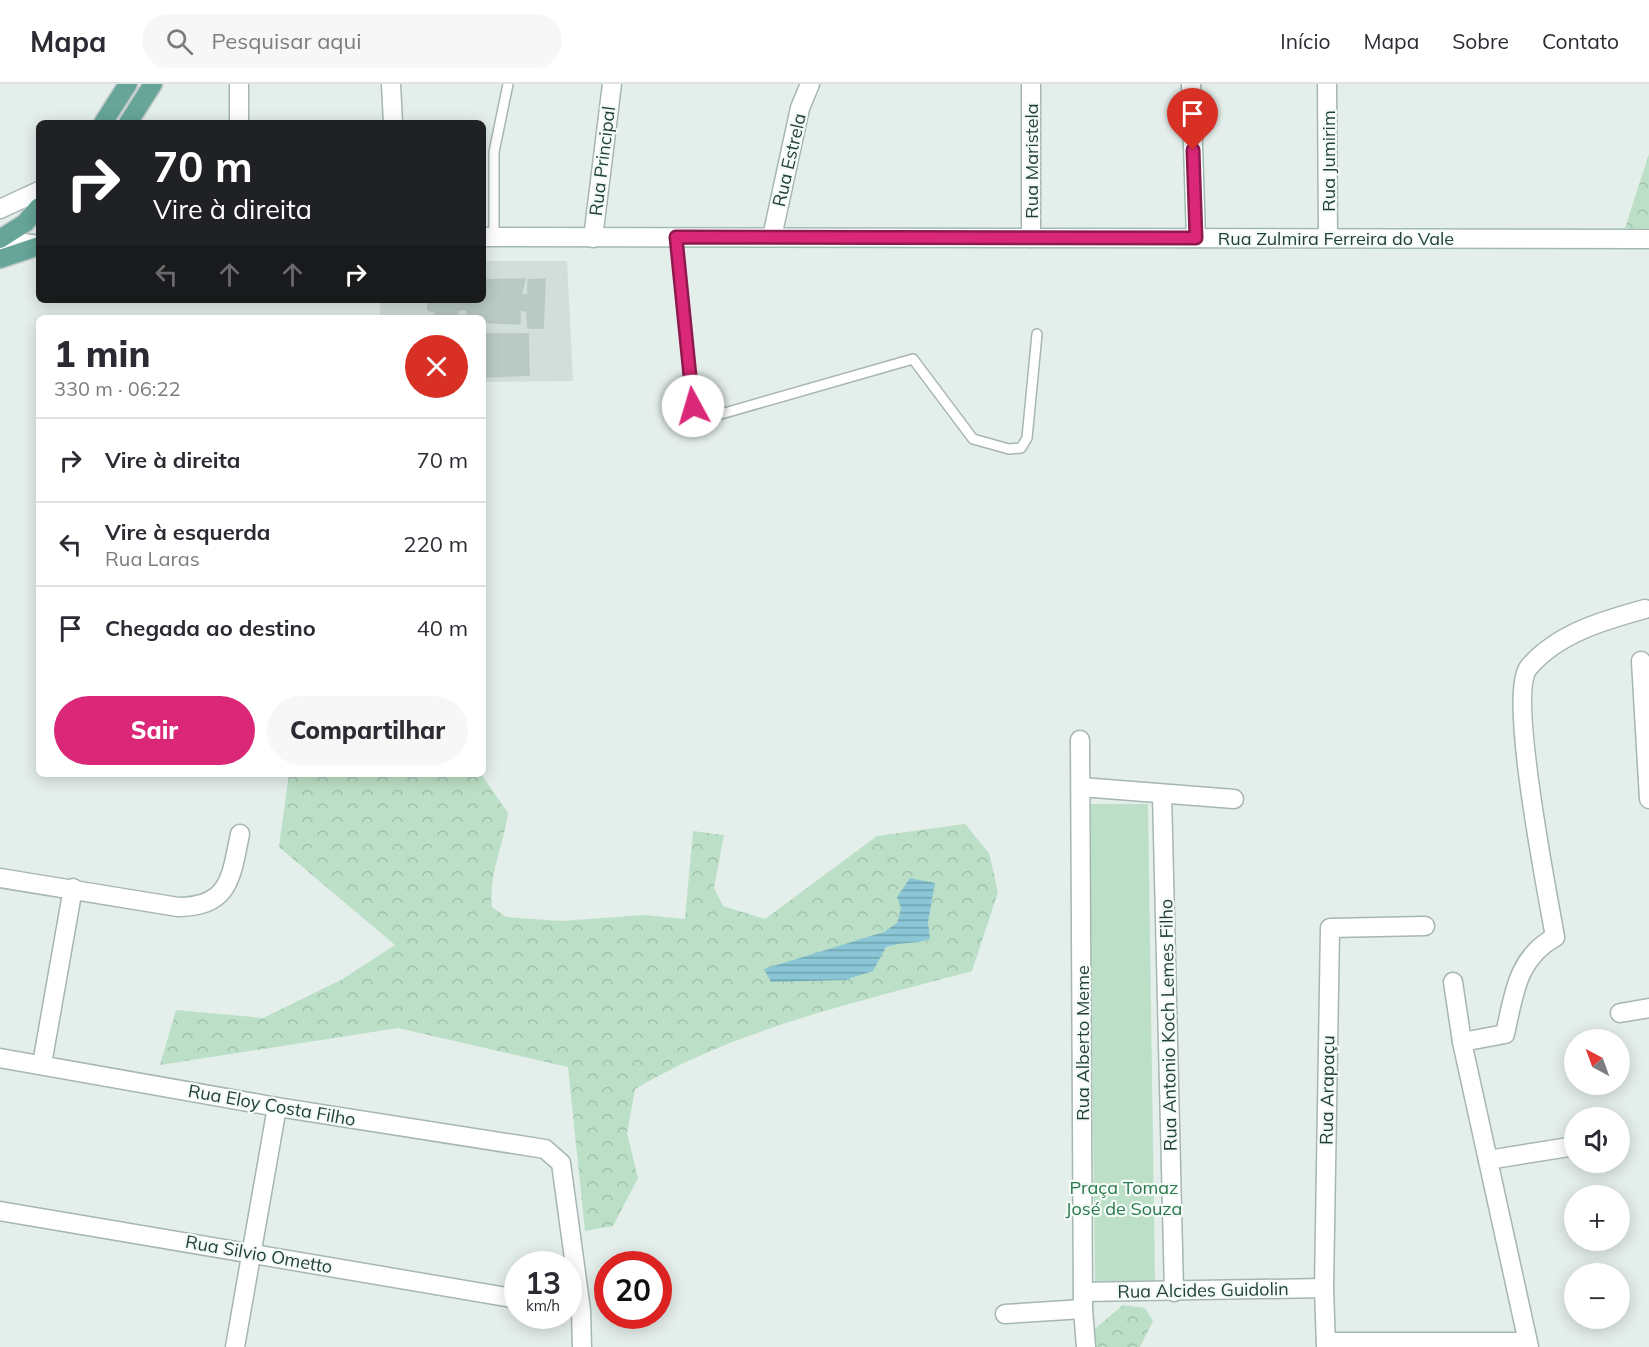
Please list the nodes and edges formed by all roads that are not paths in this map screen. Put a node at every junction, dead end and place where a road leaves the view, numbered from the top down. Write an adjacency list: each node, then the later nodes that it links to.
1 (128, 84): 11 (main road)
2 (153, 84): 12 (main road)
3 (239, 84): 13 (street)
4 (392, 84): 14 (street)
5 (508, 84): 18 (lane)
6 (612, 84): 21 (street, Rua Principal)
7 (810, 84): 20 (street, Rua Estrela)
8 (1030, 84): 22 (street, Rua Maristela)
9 (1191, 84): 23 (street)
10 (1327, 84): 24 (street, Rua Jumirim)
11 (105, 120)
12 (130, 120)
13 (239, 120)
14 (393, 120)
15 (36, 193): 16 (street)
16 (0, 209)
17 (36, 210): 25 (main road)
18 (488, 237): 21 (street, Rua Zulmira Ferreira do Vale)
19 (676, 237): 20 (street, Rua Zulmira Ferreira do Vale); 21 (street, Rua Zulmira Ferreira do Vale); 30 (lane)
20 (772, 237): 22 (street, Rua Zulmira Ferreira do Vale)
21 (593, 238)
22 (1031, 238): 23 (street, Rua Zulmira Ferreira do Vale)
23 (1196, 238): 24 (street, Rua Zulmira Ferreira do Vale)
24 (1328, 238): 26 (street, Rua Zulmira Ferreira do Vale)
25 (0, 239): 27 (street)
26 (1649, 239)
27 (36, 245)
28 (36, 247): 29 (main road)
29 (0, 259)
30 (1037, 334)
31 (1646, 609): 45 (street)
32 (1641, 661): 37 (street)
33 (1080, 740): 34 (street, Rua Alberto Meme)
34 (1081, 787): 35 (street); 57 (street, Rua Alberto Meme)
35 (1162, 794): 36 (street); 55 (street, Rua Antonio Koch Lemes Filho)
36 (1234, 799)
37 (1649, 799)
38 (240, 834): 40 (street)
39 (0, 878): 40 (street)
40 (73, 888): 47 (street)
41 (1425, 926): 54 (street, Rua Arapaçu)
42 (1453, 982): 45 (street)
43 (1649, 1008): 44 (street)
44 (1620, 1013)
45 (1461, 1042): 50 (street)
46 (0, 1058): 47 (street, Rua Eloy Costa Filho)
47 (42, 1064): 48 (street, Rua Eloy Costa Filho)
48 (277, 1107): 52 (street, Rua Eloy Costa Filho); 53 (street)
49 (1564, 1148): 50 (street)
50 (1488, 1160): 61 (street)
51 (0, 1211): 53 (street, Rua Silvio Ometto)
52 (569, 1251)
53 (250, 1252): 56 (street, Rua Silvio Ometto); 62 (street)
54 (1324, 1288): 55 (street, Rua Alcides Guidolin); 60 (street, Rua Arapaçu)
55 (1174, 1292): 57 (street, Rua Alcides Guidolin)
56 (504, 1297)
57 (1083, 1300): 58 (street, Rua Alcides Guidolin); 64 (street, Rua Alberto Meme)
58 (1005, 1314)
59 (579, 1329): 63 (street)
60 (1326, 1344): 61 (street)
61 (1528, 1344)
62 (235, 1347)
63 (582, 1347)
64 (1086, 1347)

